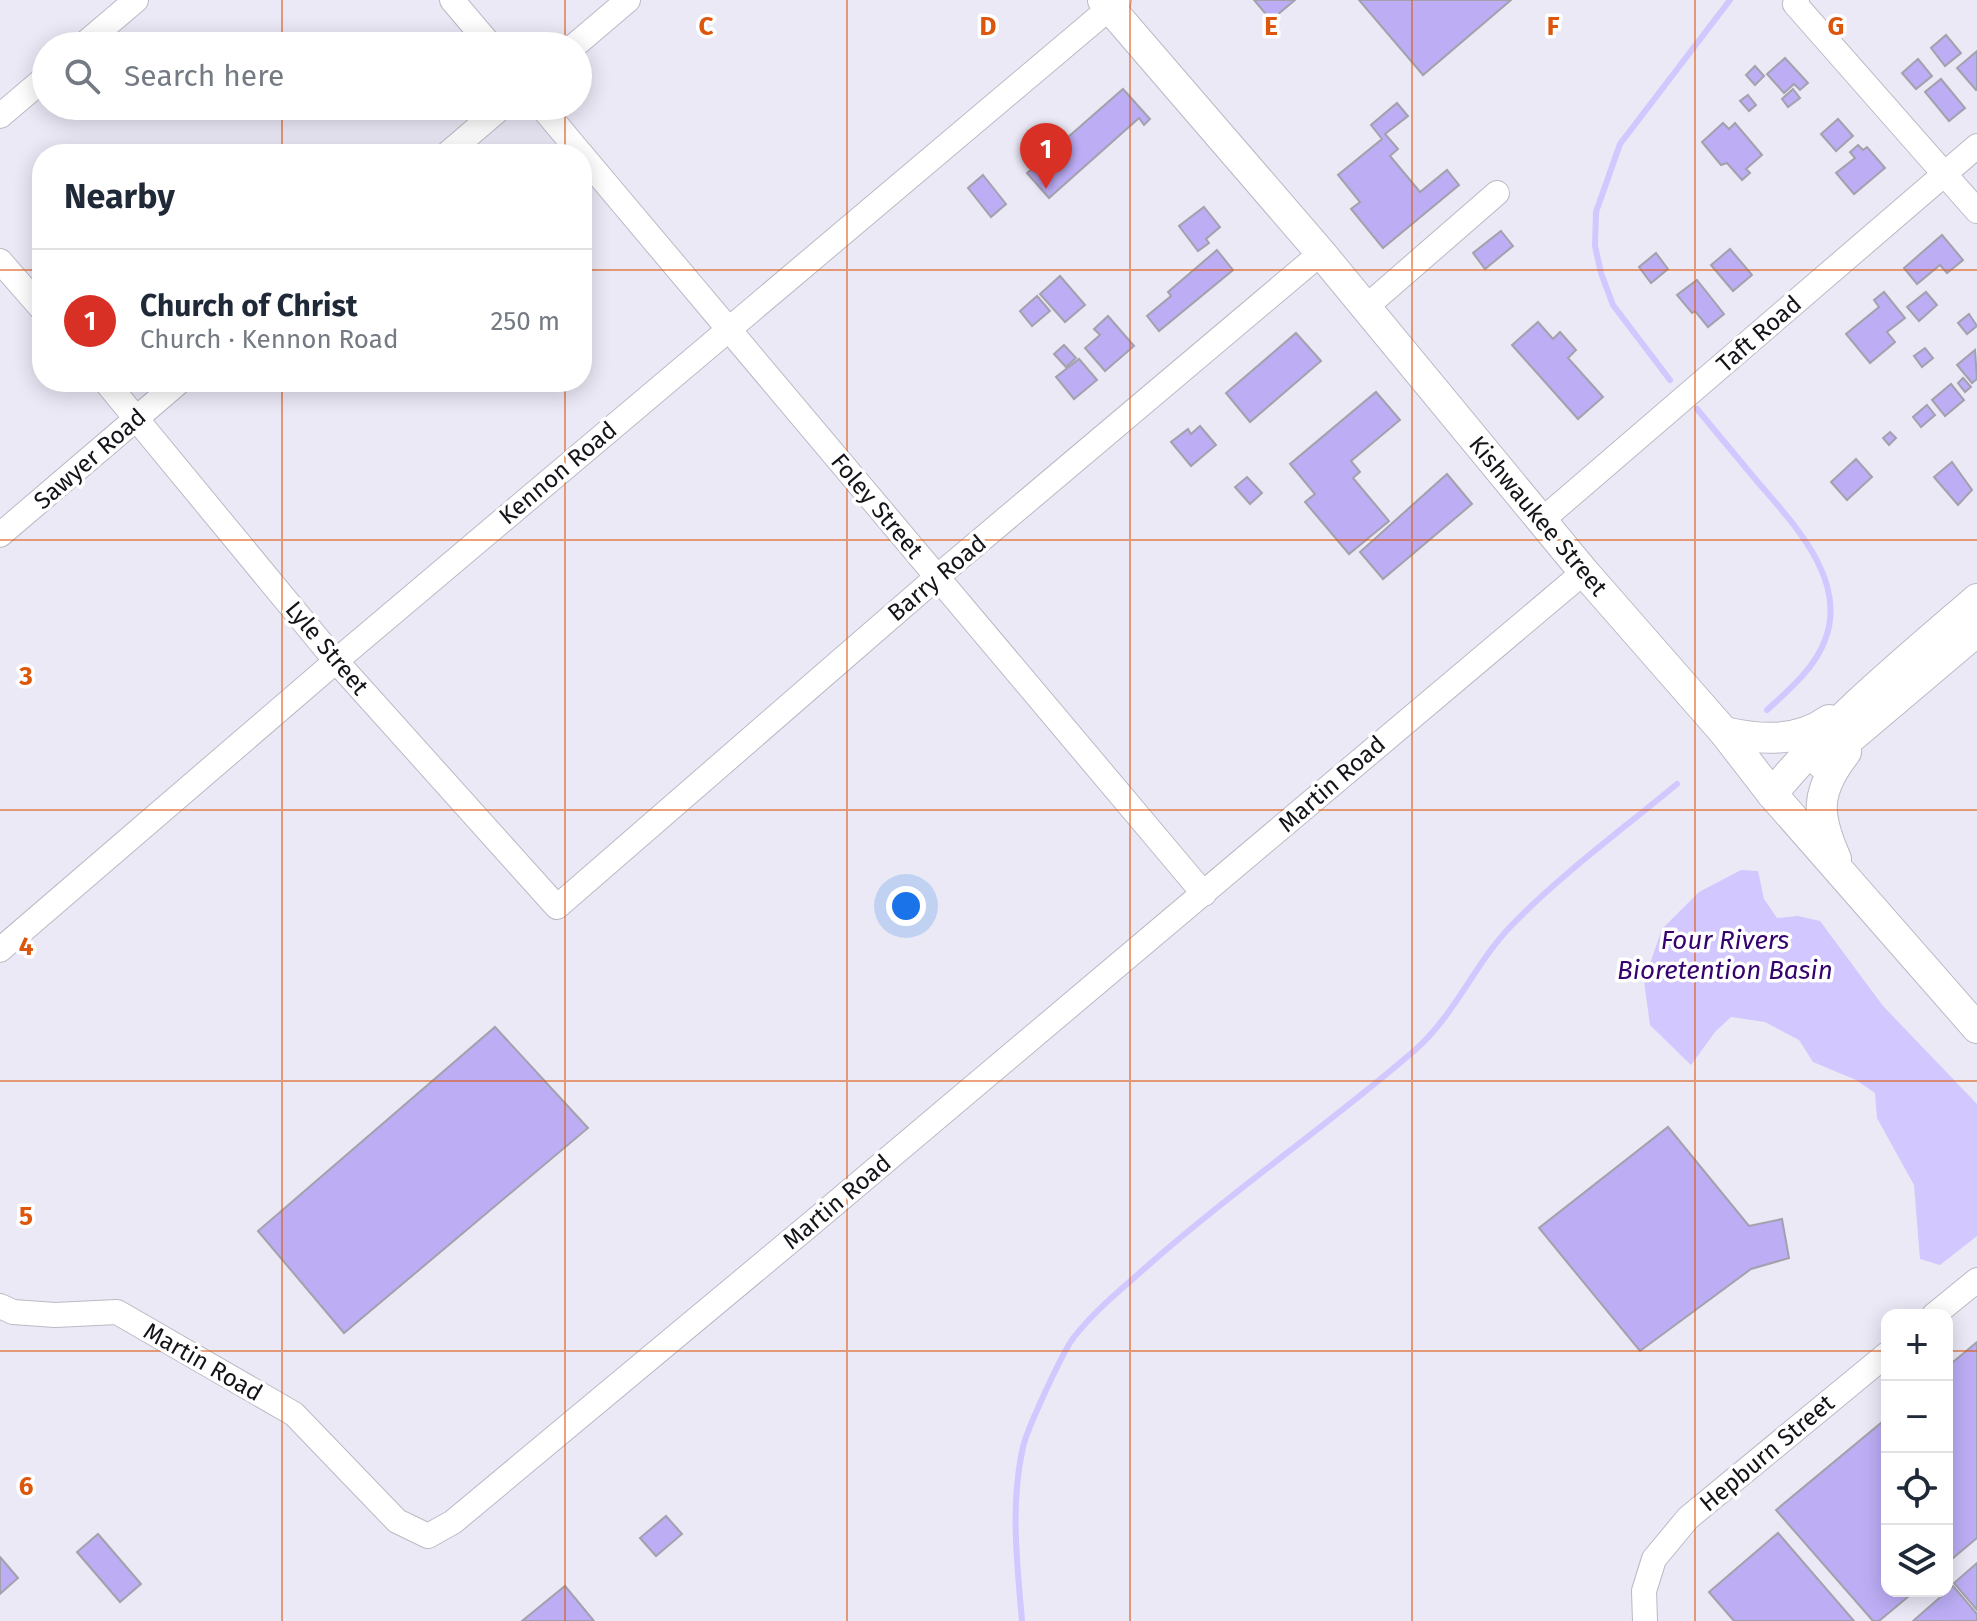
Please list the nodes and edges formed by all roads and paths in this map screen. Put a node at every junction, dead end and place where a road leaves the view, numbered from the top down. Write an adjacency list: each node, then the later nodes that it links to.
1 (136, 0): 6 (street)
2 (452, 0): 7 (street)
3 (628, 0): 8 (street)
4 (1796, 2): 17 (street)
5 (1111, 3): 20 (street, Kishwaukee Street); 24 (street, Kennon Road)
6 (98, 32)
7 (479, 32)
8 (590, 32)
9 (32, 89): 10 (street)
10 (0, 116)
11 (487, 120): 13 (street)
12 (553, 120): 14 (street, Foley Street)
13 (459, 144)
14 (573, 144)
15 (1977, 146): 17 (street, Taft Road)
16 (592, 166): 24 (street, Foley Street)
17 (1945, 173): 19 (street); 28 (street, Taft Road)
18 (1497, 193): 23 (street)
19 (1977, 211)
20 (1321, 253): 23 (street, Kishwaukee Street); 31 (street, Barry Road)
21 (0, 261): 22 (street)
22 (32, 298)
23 (1366, 307): 28 (street, Kishwaukee Street)
24 (728, 329): 31 (street, Foley Street); 34 (street, Kennon Road)
25 (115, 392): 27 (street, Lyle Street)
26 (167, 392): 27 (street, Sawyer Road)
27 (137, 418): 29 (street, Sawyer Road); 34 (street, Lyle Street)
28 (1541, 521): 30 (street, Kishwaukee Street)
29 (0, 535)
30 (1584, 572): 36 (street, Kishwaukee Street); 39 (street, Martin Road)
31 (937, 577): 39 (street, Foley Street); 40 (street, Barry Road)
32 (1977, 599): 35 (street)
33 (1977, 631): 35 (street)
34 (336, 661): 40 (street, Lyle Street); 41 (street, Kennon Road)
35 (1865, 710): 36 (street); 37 (street); 38 (street)
36 (1724, 732): 37 (street, Kishwaukee Street)
37 (1772, 794): 38 (street, Kishwaukee Street)
38 (1843, 875): 42 (street, Kishwaukee Street)
39 (1204, 894): 44 (street, Martin Road)
40 (557, 907)
41 (0, 950)
42 (1977, 1028)
43 (1977, 1280): 45 (street)
44 (0, 1306)
45 (1941, 1309)
46 (1881, 1359): 47 (street, Hepburn Street)
47 (1645, 1621)

